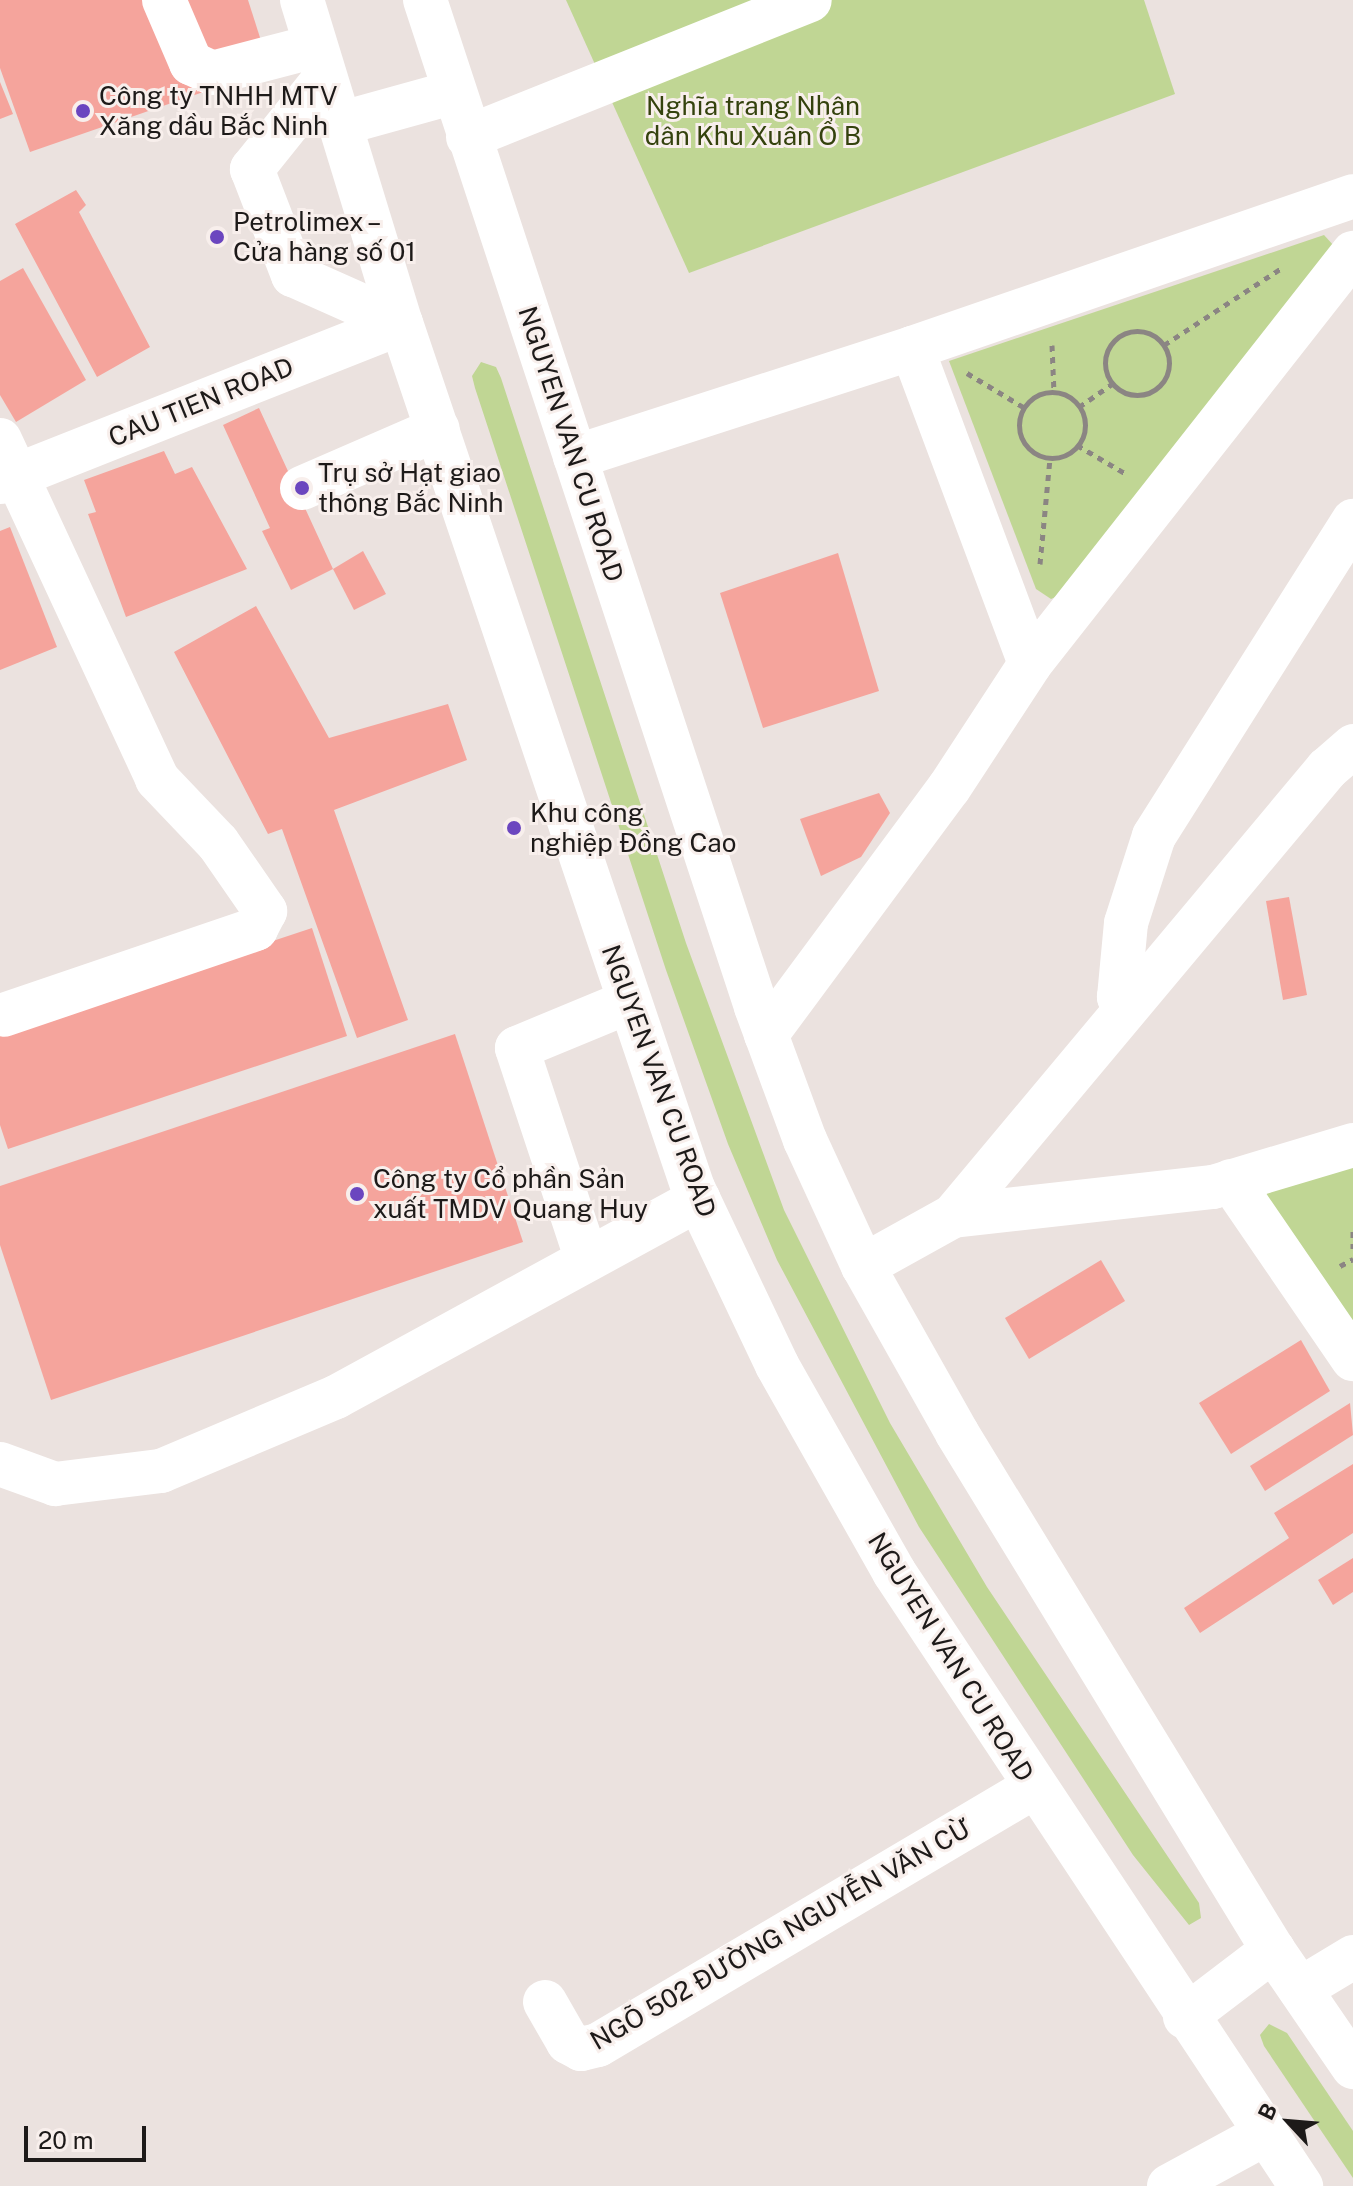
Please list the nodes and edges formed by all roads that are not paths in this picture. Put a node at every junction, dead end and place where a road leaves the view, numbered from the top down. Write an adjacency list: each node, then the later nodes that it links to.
1 (164, 0): 5 (main road)
2 (302, 0): 5 (main road, NGUYEN VAN CU ROAD)
3 (425, 0): 6 (main road, NGUYEN VAN CU ROAD)
4 (810, 0): 8 (main road)
5 (321, 62): 7 (main road, NGUYEN VAN CU ROAD); 11 (main road)
6 (454, 92): 7 (main road); 8 (main road, NGUYEN VAN CU ROAD)
7 (339, 124): 11 (main road, NGUYEN VAN CU ROAD)
8 (468, 137): 14 (main road, NGUYEN VAN CU ROAD)
9 (1353, 196): 12 (main road)
10 (1353, 253): 18 (main road)
11 (401, 323): 13 (main road, NGUYEN VAN CU ROAD); 15 (main road, CAU TIEN ROAD)
12 (912, 348): 14 (main road); 18 (main road)
13 (438, 429): 16 (main road); 20 (main road, NGUYEN VAN CU ROAD)
14 (575, 457): 23 (main road, NGUYEN VAN CU ROAD)
15 (6, 466): 22 (main road)
16 (302, 488)
17 (1353, 521): 21 (main road)
18 (1030, 664): 23 (main road)
19 (1353, 746): 21 (main road)
20 (628, 1002): 26 (main road, NGUYEN VAN CU ROAD); 28 (main road)
21 (1124, 1011): 27 (main road)
22 (4, 1015)
23 (766, 1035): 29 (main road, NGUYEN VAN CU ROAD)
24 (1353, 1145): 25 (main road)
25 (1231, 1181): 27 (main road); 30 (main road)
26 (699, 1199): 28 (main road); 32 (main road, NGUYEN VAN CU ROAD)
27 (953, 1216): 29 (main road)
28 (586, 1257): 31 (main road)
29 (863, 1266): 33 (main road, NGUYEN VAN CU ROAD)
30 (1353, 1359)
31 (0, 1464)
32 (1034, 1787): 36 (main road, NGÕ 502 ĐƯỜNG NGUYỄN VĂN CỪ); 37 (main road, NGUYEN VAN CU ROAD)
33 (1273, 1950): 35 (main road, NGUYEN VAN CU ROAD); 37 (main road)
34 (1353, 1957): 35 (main road)
35 (1300, 1989): 38 (main road, NGUYEN VAN CU ROAD)
36 (545, 2002)
37 (1185, 2017): 39 (main road, NGUYEN VAN CU ROAD)
38 (1353, 2067)
39 (1267, 2133): 40 (main road); 41 (main road, NGUYEN VAN CU ROAD)
40 (1169, 2186)
41 (1301, 2186)

